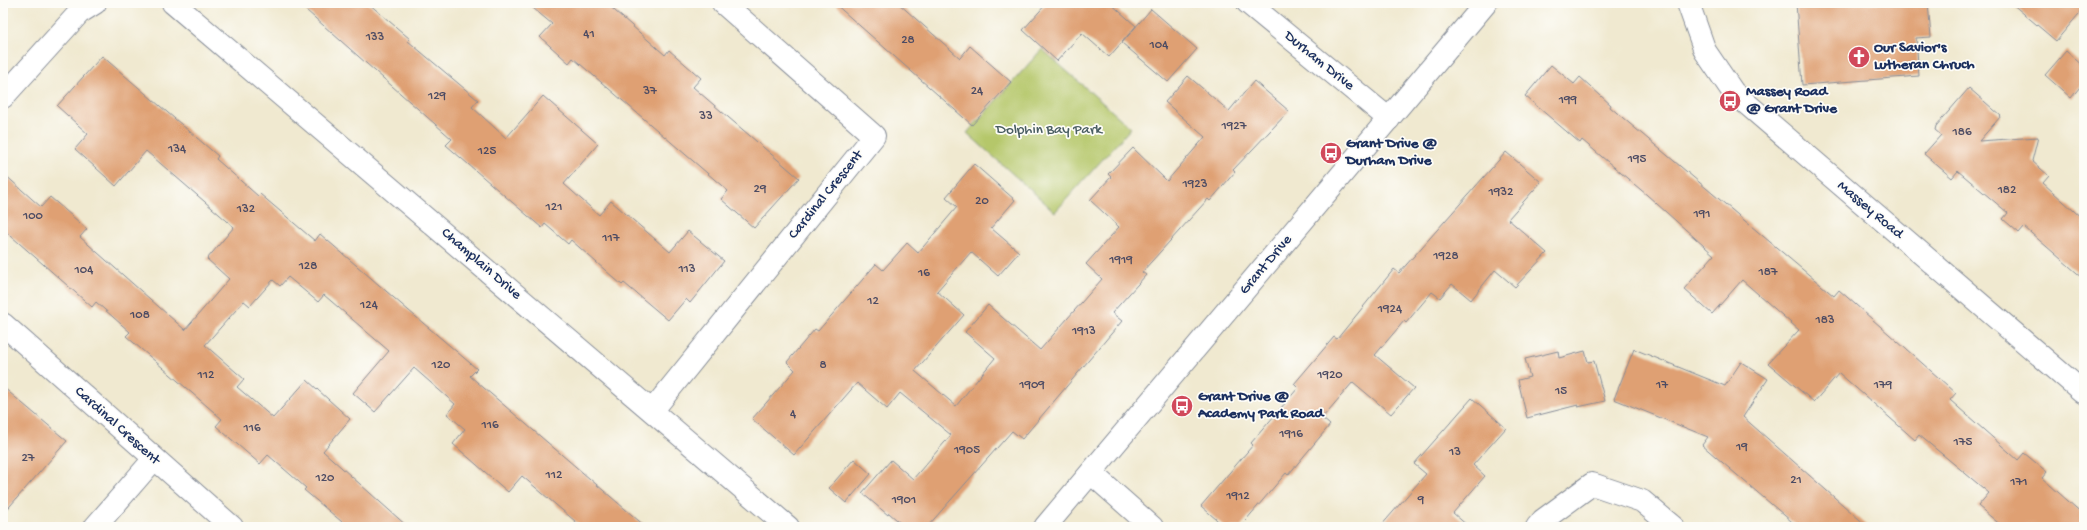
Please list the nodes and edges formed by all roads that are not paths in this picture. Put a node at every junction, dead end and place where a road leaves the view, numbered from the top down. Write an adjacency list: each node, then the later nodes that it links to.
1 (95, 3): 7 (street)
2 (173, 3): 11 (street, Champlain Drive)
3 (723, 3): 11 (street, Cardinal Crescent)
4 (1248, 3): 8 (street, Durham Drive)
5 (1486, 3): 8 (street, Grant Drive)
6 (1688, 3): 10 (street, Massey Road)
7 (3, 97)
8 (1389, 119): 13 (street, Grant Drive)
9 (3, 324): 12 (street, Cardinal Crescent)
10 (2084, 393)
11 (652, 411): 16 (street, Champlain Drive)
12 (154, 459): 14 (street); 15 (street, Cardinal Crescent)
13 (1091, 473): 17 (street, Grant Drive); 18 (street)
14 (94, 527)
15 (232, 527)
16 (788, 527)
17 (1045, 527)
18 (1152, 527)
19 (1537, 527): 20 (street)
20 (1673, 527)

